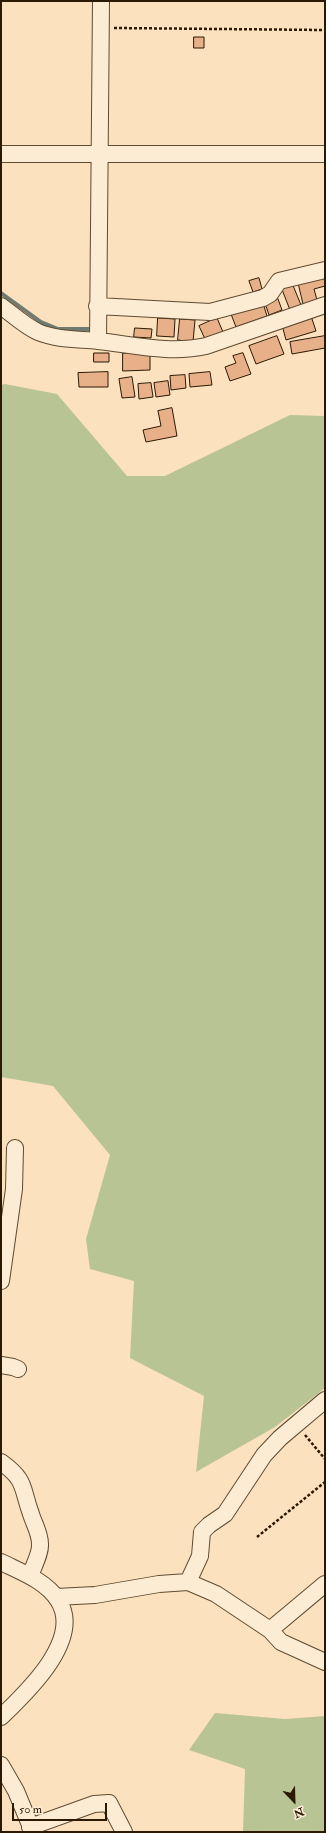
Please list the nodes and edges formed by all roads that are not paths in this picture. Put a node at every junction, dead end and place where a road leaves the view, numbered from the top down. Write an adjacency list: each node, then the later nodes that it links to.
1 (101, 1): 2 (street)
2 (99, 153): 3 (street); 4 (street); 8 (street)
3 (1, 154)
4 (325, 154)
5 (325, 270): 8 (street)
6 (325, 305): 9 (street)
7 (1, 306): 9 (street)
8 (97, 306): 9 (street)
9 (98, 341)
10 (15, 1148): 11 (street)
11 (1, 1281)
12 (1, 1365): 13 (street)
13 (18, 1369)
14 (325, 1400): 18 (street)
15 (1, 1462): 17 (street)
16 (1, 1562): 17 (street)
17 (30, 1576): 20 (street)
18 (188, 1582): 20 (street); 21 (street)
19 (325, 1584): 21 (street)
20 (56, 1597): 23 (street)
21 (270, 1630): 22 (street)
22 (325, 1662)
23 (1, 1717)
24 (1, 1765): 25 (street)
25 (31, 1829): 26 (street)
26 (124, 1832)

